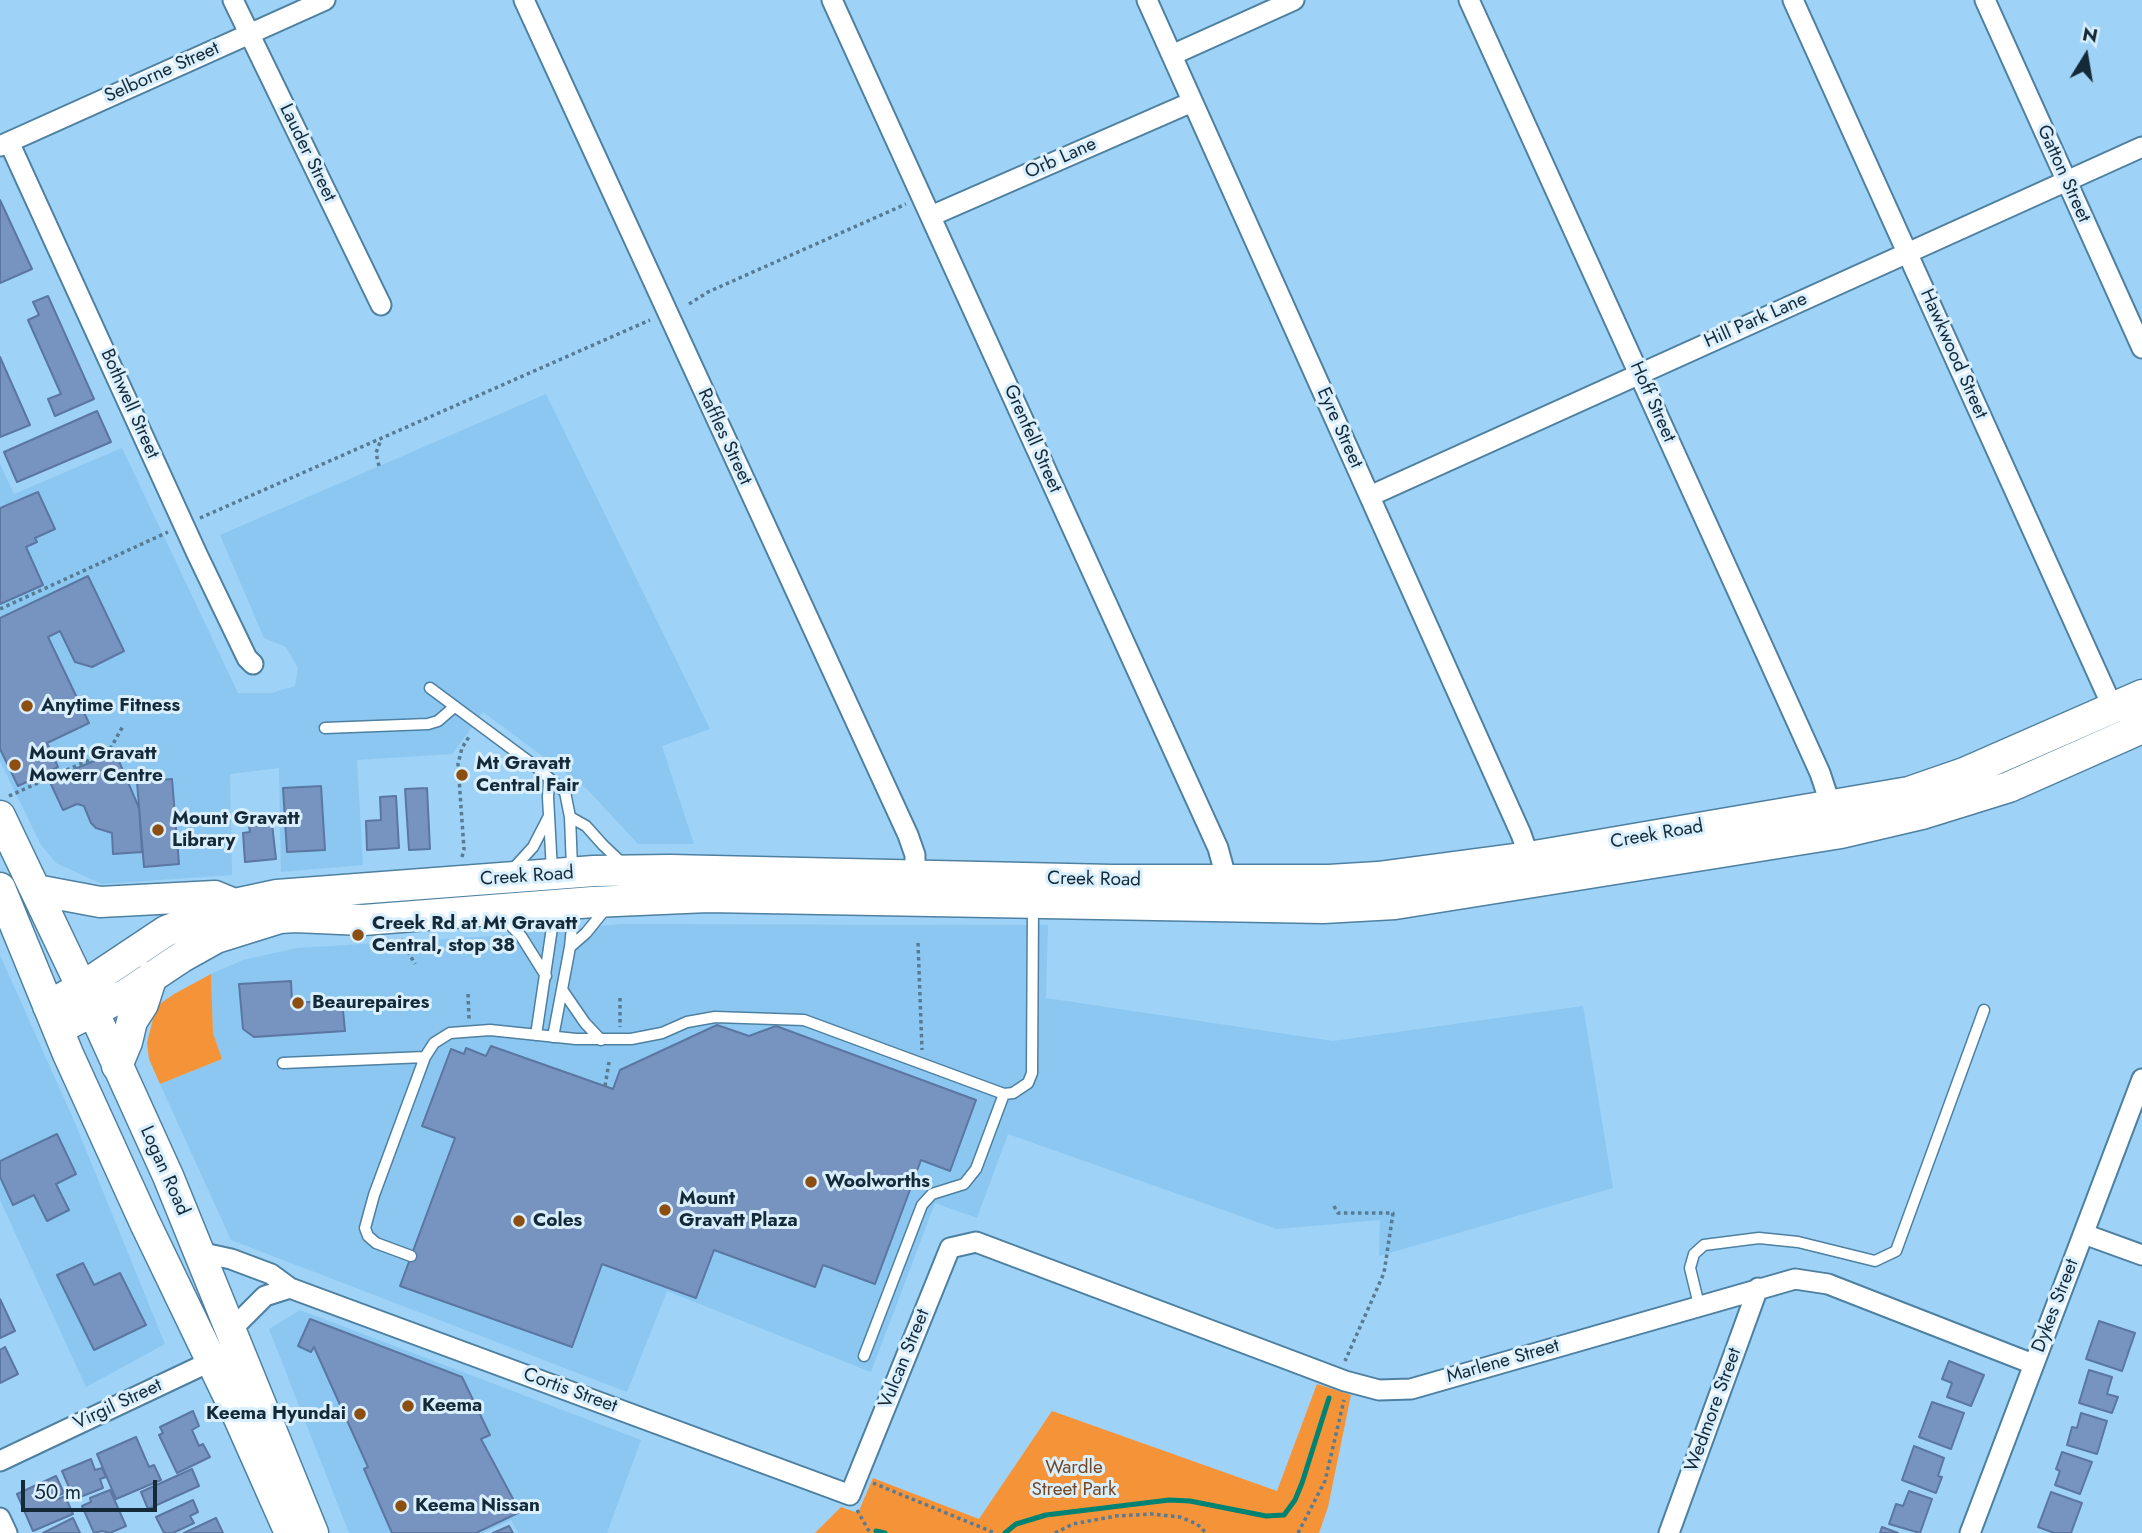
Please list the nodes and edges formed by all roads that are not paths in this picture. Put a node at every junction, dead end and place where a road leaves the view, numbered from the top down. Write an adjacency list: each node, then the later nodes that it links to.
1 (233, 0): 10 (street, Lauder Street)
2 (325, 0): 10 (street, Selborne Street)
3 (524, 0): 37 (street, Raffles Street)
4 (832, 0): 16 (street, Grenfell Street)
5 (1147, 0): 11 (street, Eyre Street)
6 (1294, 0): 11 (street)
7 (1469, 0): 20 (street, Hoff Street)
8 (1793, 0): 17 (street, Hawkwood Street)
9 (1985, 0): 15 (street, Gatton Street)
10 (248, 34): 13 (street, Selborne Street); 18 (street, Lauder Street)
11 (1172, 55): 12 (street, Eyre Street)
12 (1192, 102): 16 (street, Orb Lane); 21 (street, Eyre Street)
13 (5, 144): 22 (street, Bothwell Street)
14 (2142, 148): 15 (street, Hill Park Lane)
15 (2067, 182): 17 (street, Hill Park Lane); 19 (street, Gatton Street)
16 (930, 216): 39 (street, Grenfell Street)
17 (1907, 253): 20 (street, Hill Park Lane); 26 (street, Hawkwood Street)
18 (381, 305)
19 (2142, 348)
20 (1639, 374): 21 (street, Hill Park Lane); 31 (street, Hoff Street)
21 (1370, 496): 35 (street, Eyre Street)
22 (253, 664)
23 (430, 688): 25 (lane)
24 (2142, 695): 26 (main road, Creek Road)
25 (453, 708): 28 (lane); 30 (lane)
26 (2113, 708): 27 (street); 31 (main road, Creek Road)
27 (2142, 720)
28 (325, 728)
29 (2142, 728): 44 (main road, Creek Road)
30 (549, 780): 32 (lane); 33 (lane)
31 (1831, 806): 35 (main road, Creek Road)
32 (549, 816): 38 (lane); 41 (lane)
33 (570, 817): 36 (lane); 41 (lane)
34 (1, 818): 42 (main road, Logan Road)
35 (1529, 857): 39 (main road, Creek Road)
36 (629, 870): 37 (main road, Creek Road); 41 (main road, Creek Road)
37 (915, 876): 39 (main road, Creek Road)
38 (505, 878): 41 (main road, Creek Road); 45 (main road, Creek Road)
39 (1227, 881)
40 (0, 888): 53 (main road, Logan Road)
41 (563, 889): 43 (main road, Creek Road); 46 (main road, Creek Road); 47 (lane); 49 (lane)
42 (36, 890): 45 (main road); 51 (main road, Logan Road)
43 (611, 901): 44 (main road, Creek Road); 47 (lane)
44 (1033, 903): 61 (lane)
45 (235, 904): 51 (main road, Creek Road)
46 (495, 909): 48 (main road, Creek Road); 49 (lane)
47 (570, 947): 50 (lane)
48 (152, 976): 51 (main road, Creek Road); 59 (main road)
49 (545, 976): 54 (lane)
50 (563, 991): 55 (lane); 56 (lane)
51 (88, 1000): 53 (main road, Creek Road); 59 (main road, Logan Road)
52 (1984, 1010): 69 (lane)
53 (53, 1018): 70 (main road, Logan Road)
54 (536, 1035): 55 (lane); 57 (lane)
55 (553, 1037): 56 (lane)
56 (601, 1040): 61 (lane)
57 (425, 1057): 58 (lane); 66 (lane)
58 (284, 1063)
59 (117, 1066): 64 (main road, Logan Road)
60 (2142, 1079): 62 (street, Dykes Street)
61 (1004, 1094): 71 (lane)
62 (2084, 1234): 65 (street); 72 (street, Dykes Street)
63 (976, 1242): 69 (street, Marlene Street); 74 (street, Vulcan Street)
64 (199, 1252): 67 (street, Cortis Street); 70 (main road, Logan Road)
65 (2142, 1255)
66 (411, 1256)
67 (290, 1288): 70 (street); 74 (street, Cortis Street)
68 (1758, 1288): 69 (street, Marlene Street); 72 (street, Marlene Street); 79 (street, Wedmore Street)
69 (1699, 1305)
70 (226, 1347): 73 (street, Virgil Street); 77 (main road, Logan Road); 78 (main road, Logan Road)
71 (864, 1356)
72 (2033, 1364): 80 (street, Dykes Street)
73 (0, 1461)
74 (854, 1486)
75 (0, 1518): 76 (street)
76 (7, 1533)
77 (290, 1533)
78 (313, 1533)
79 (1669, 1533)
80 (1970, 1533)

